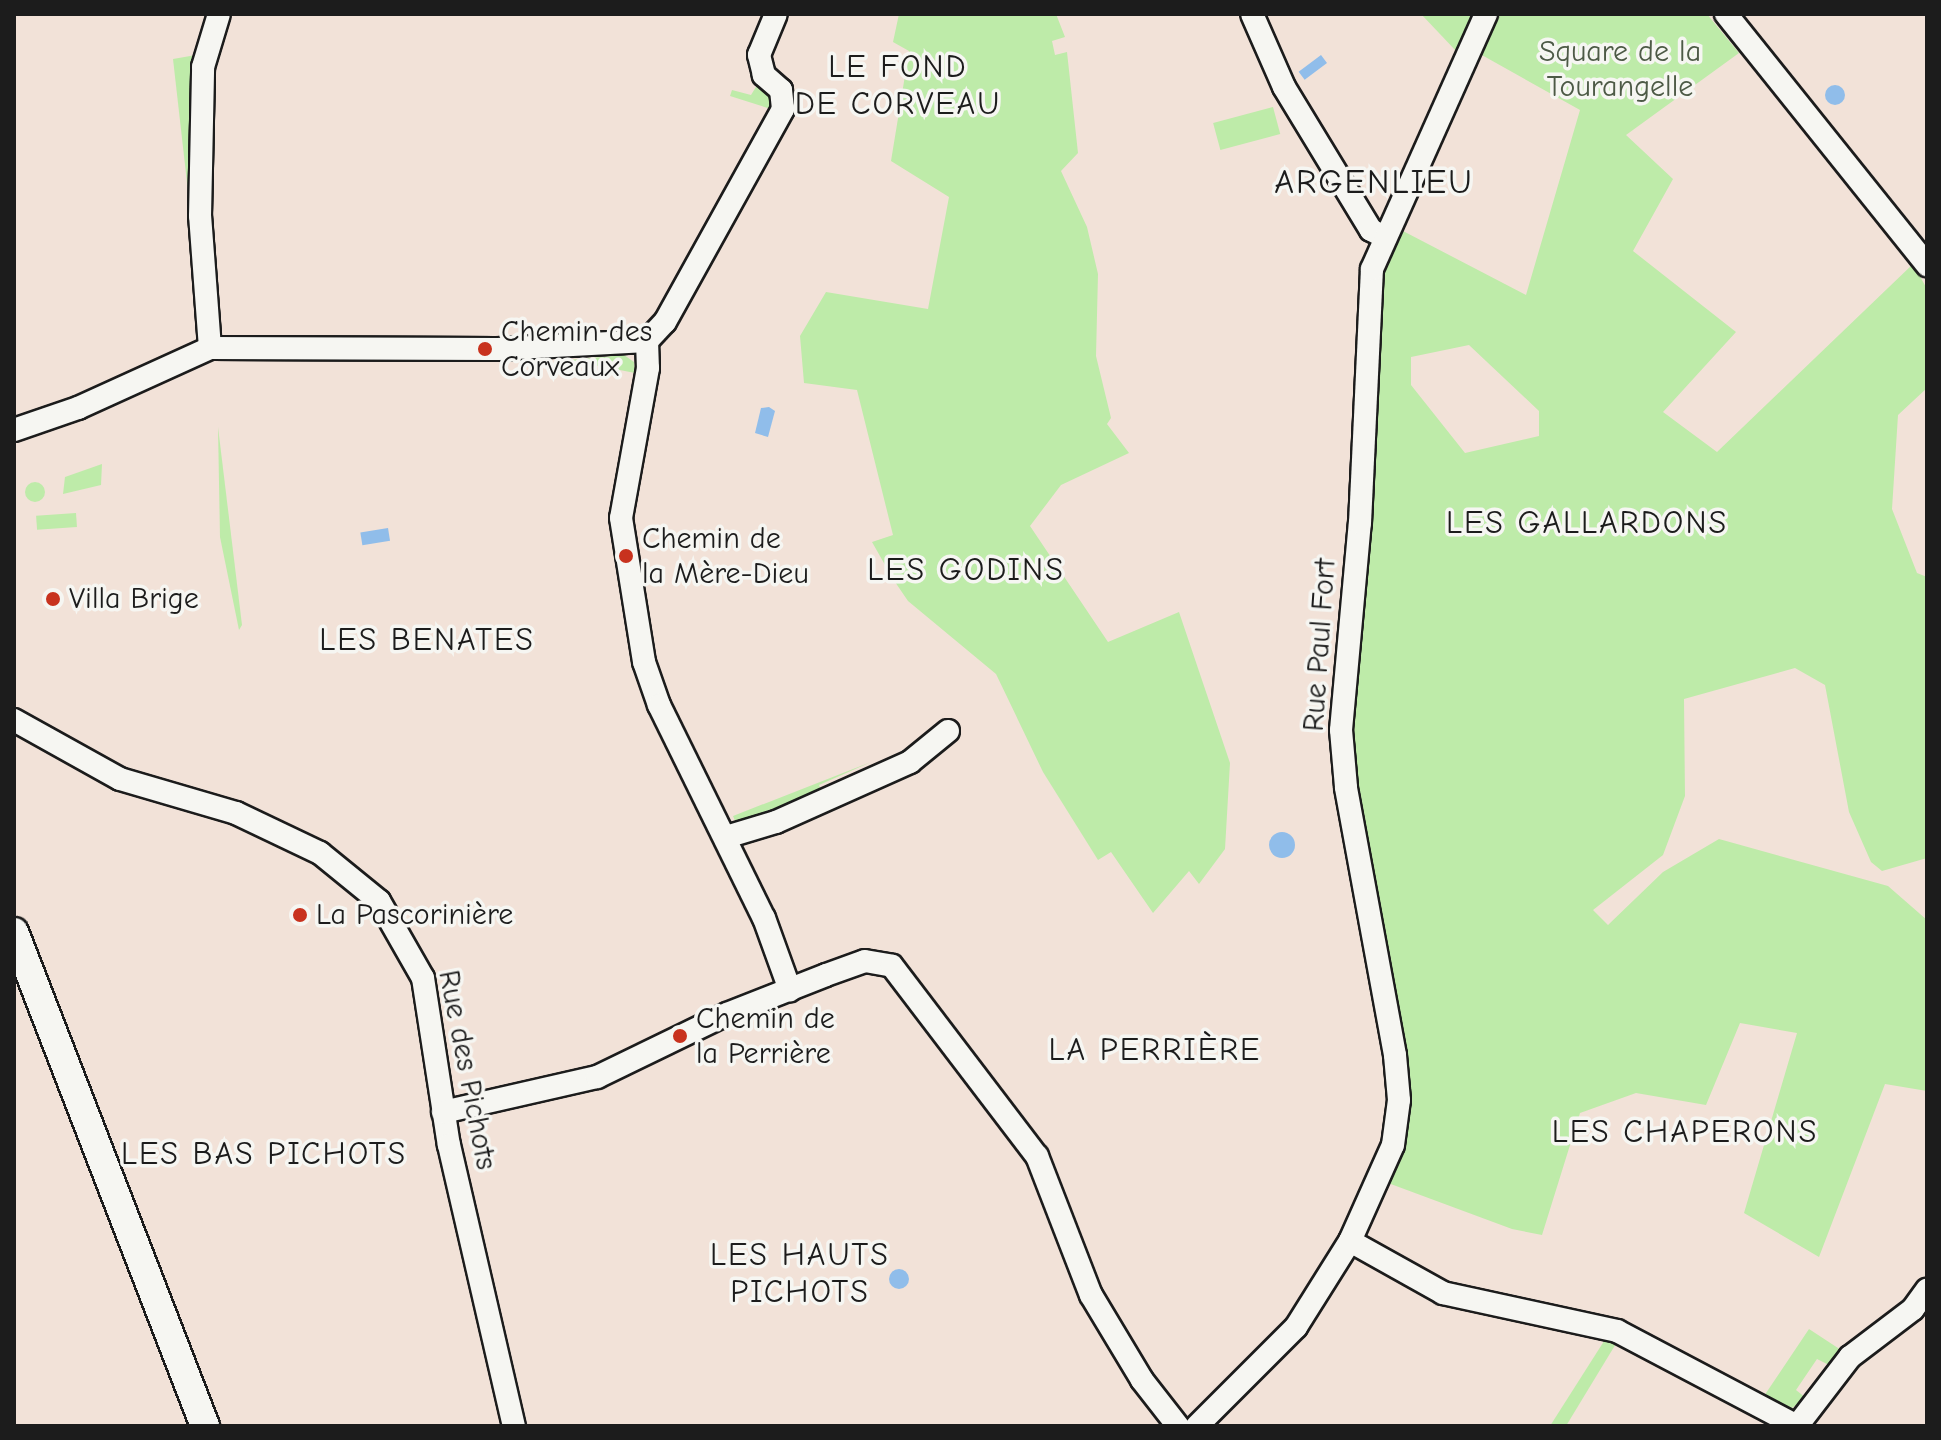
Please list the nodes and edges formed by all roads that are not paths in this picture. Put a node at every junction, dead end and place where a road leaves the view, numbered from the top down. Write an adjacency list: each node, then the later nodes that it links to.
1 (219, 14): 9 (street)
2 (776, 14): 8 (street)
3 (1252, 14): 6 (street)
4 (1486, 14): 6 (street, Rue Paul Fort)
5 (1726, 14): 7 (street)
6 (1385, 237): 17 (street, Rue Paul Fort)
7 (1927, 265)
8 (647, 341): 9 (street); 13 (street)
9 (210, 348): 10 (street)
10 (14, 430)
11 (14, 720): 16 (street, Rue des Pichots)
12 (948, 731): 13 (street)
13 (726, 837): 15 (street)
14 (14, 932): 19 (main road)
15 (790, 990): 16 (street); 21 (street)
16 (443, 1112): 20 (street, Rue des Pichots)
17 (1350, 1241): 22 (street, Rue Paul Fort); 23 (street)
18 (1927, 1290): 23 (street)
19 (205, 1426)
20 (514, 1426)
21 (1178, 1426)
22 (1197, 1426)
23 (1797, 1426)

